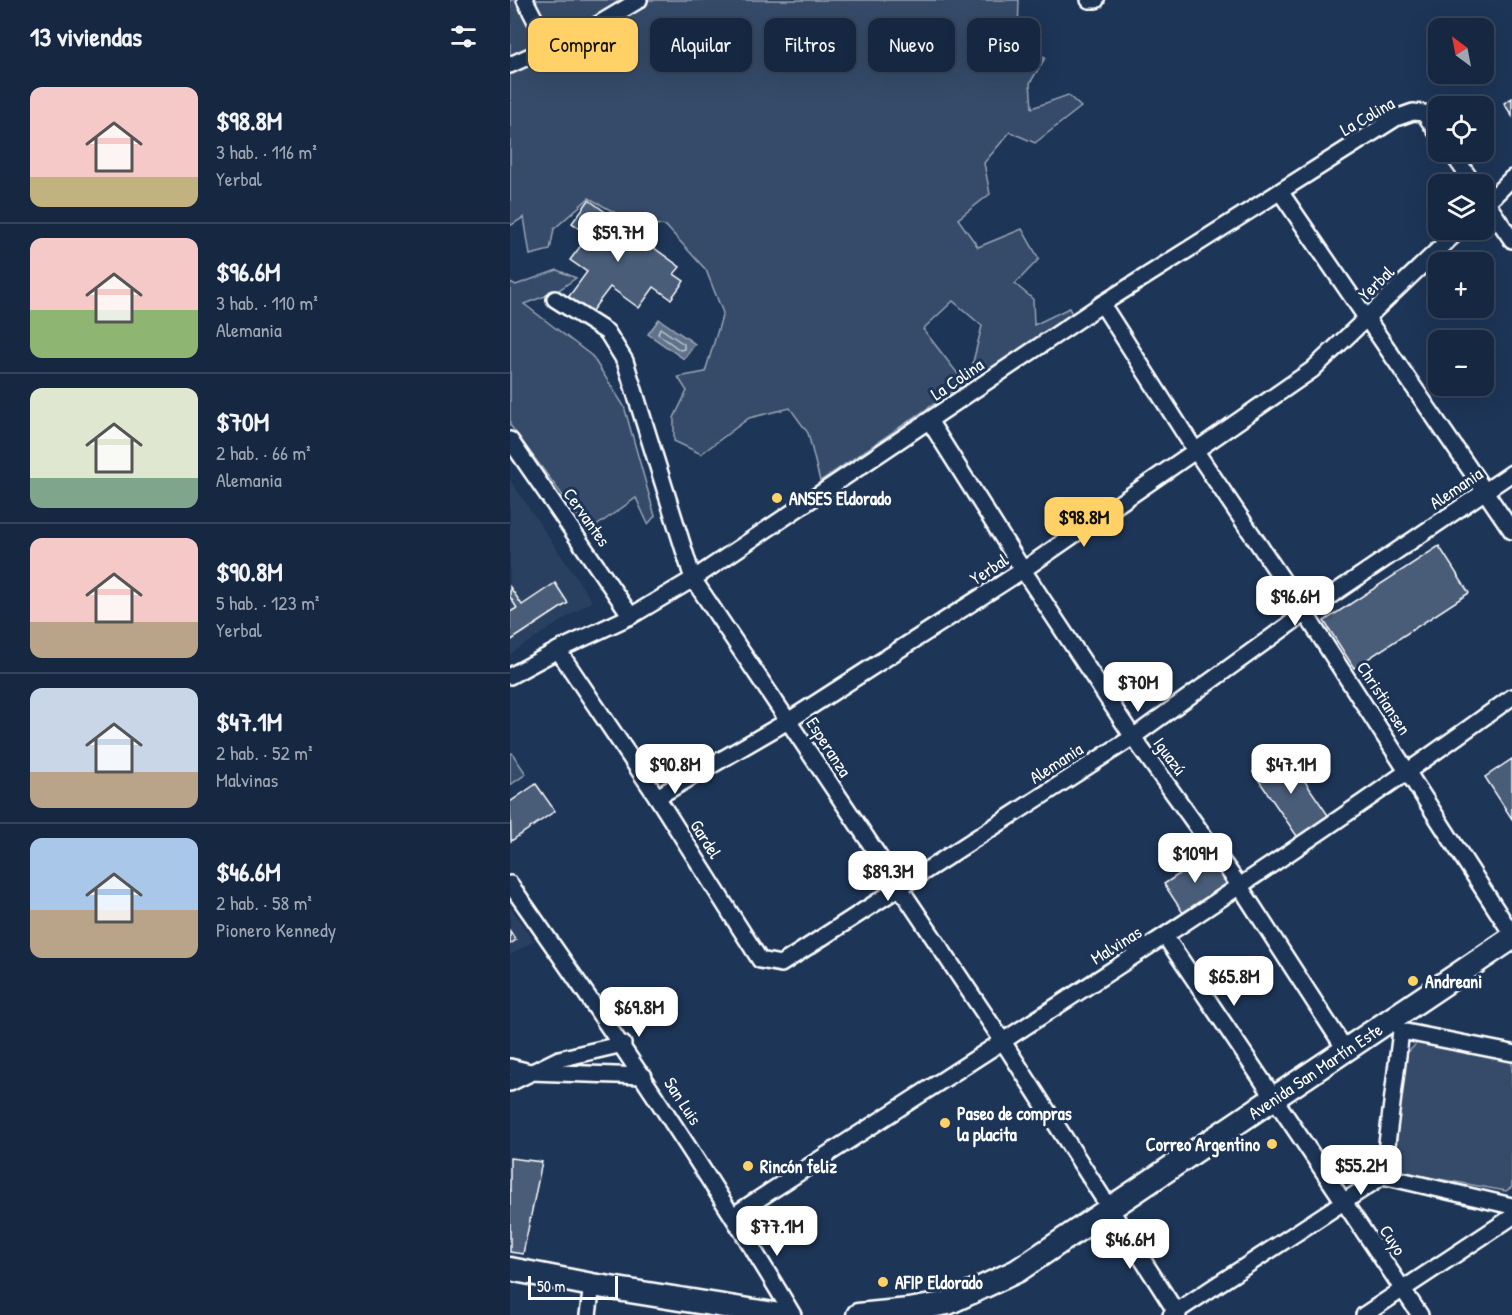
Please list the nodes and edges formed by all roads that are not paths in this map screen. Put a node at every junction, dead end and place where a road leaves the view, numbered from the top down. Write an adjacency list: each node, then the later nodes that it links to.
1 (525, 0): 5 (street)
2 (639, 0): 6 (street)
3 (1089, 0): 4 (street)
4 (1094, 0)
5 (534, 18)
6 (609, 18)
7 (528, 57): 8 (street)
8 (510, 65)
9 (1428, 119): 11 (street, La Colina)
10 (1512, 178): 12 (street)
11 (1281, 192): 17 (street, La Colina); 18 (street)
12 (1494, 194)
13 (1494, 216): 15 (street)
14 (1449, 240): 18 (street, Yerbal)
15 (1512, 240)
16 (555, 299): 26 (street, Esperanza)
17 (1102, 304): 19 (street, La Colina); 21 (street, Christiansen)
18 (1368, 317): 21 (street, Yerbal); 23 (street)
19 (930, 422): 25 (street, Iguazú); 26 (street, La Colina)
20 (510, 440): 28 (street, Cervantes)
21 (1195, 450): 25 (street, Yerbal); 27 (street, Christiansen)
22 (1512, 473): 23 (street, Alemania)
23 (1485, 492): 24 (street); 27 (street, Alemania)
24 (1512, 531)
25 (1023, 570): 32 (street, Yerbal); 33 (street, Iguazú)
26 (693, 579): 28 (street, La Colina); 32 (street, Esperanza)
27 (1305, 613): 33 (street, Alemania); 34 (street, Christiansen)
28 (632, 616): 29 (street, La Colina)
29 (558, 650): 30 (street, La Colina); 35 (street, Gardel)
30 (510, 676)
31 (1512, 697): 34 (street, Malvinas)
32 (788, 721): 35 (street, Yerbal); 38 (street, Esperanza)
33 (1133, 737): 37 (street, Iguazú); 38 (street, Alemania)
34 (1408, 772): 37 (street, Malvinas); 40 (street, Christiansen)
35 (657, 797): 41 (street, Gardel)
36 (510, 884): 44 (street, San Luis)
37 (1239, 885): 39 (street, Malvinas); 45 (street, Iguazú)
38 (898, 888): 41 (street, Alemania); 43 (street, Esperanza)
39 (1165, 936): 43 (street, Malvinas); 51 (street, Cuyo)
40 (1512, 936): 42 (main road, Avenida San Martín Este)
41 (760, 960)
42 (1397, 1024): 45 (main road, Avenida San Martín Este); 46 (street); 52 (street)
43 (1002, 1040): 55 (street, Esperanza); 56 (street, Malvinas)
44 (623, 1044): 48 (street); 49 (street, San Luis)
45 (1345, 1049): 51 (main road, Avenida San Martín Este)
46 (1512, 1053)
47 (510, 1067): 48 (street)
48 (530, 1072): 49 (street); 50 (street)
49 (644, 1076): 56 (street, San Luis)
50 (510, 1083)
51 (1275, 1096): 53 (street, Cuyo); 55 (main road, Avenida San Martín Este)
52 (1383, 1176): 53 (street); 54 (street)
53 (1344, 1201): 60 (street, Cuyo); 62 (street)
54 (1512, 1206)
55 (1110, 1207): 61 (main road, Avenida San Martín Este); 62 (street, Esperanza)
56 (734, 1215): 65 (street, San Luis)
57 (1512, 1217): 60 (street)
58 (510, 1269): 59 (main road)
59 (592, 1285): 63 (street); 64 (main road)
60 (1402, 1289): 67 (street); 68 (street, Cuyo)
61 (952, 1309): 66 (main road, Avenida San Martín Este)
62 (1175, 1314)
63 (588, 1315)
64 (780, 1315)
65 (793, 1315)
66 (858, 1315)
67 (1364, 1315)
68 (1420, 1315)

